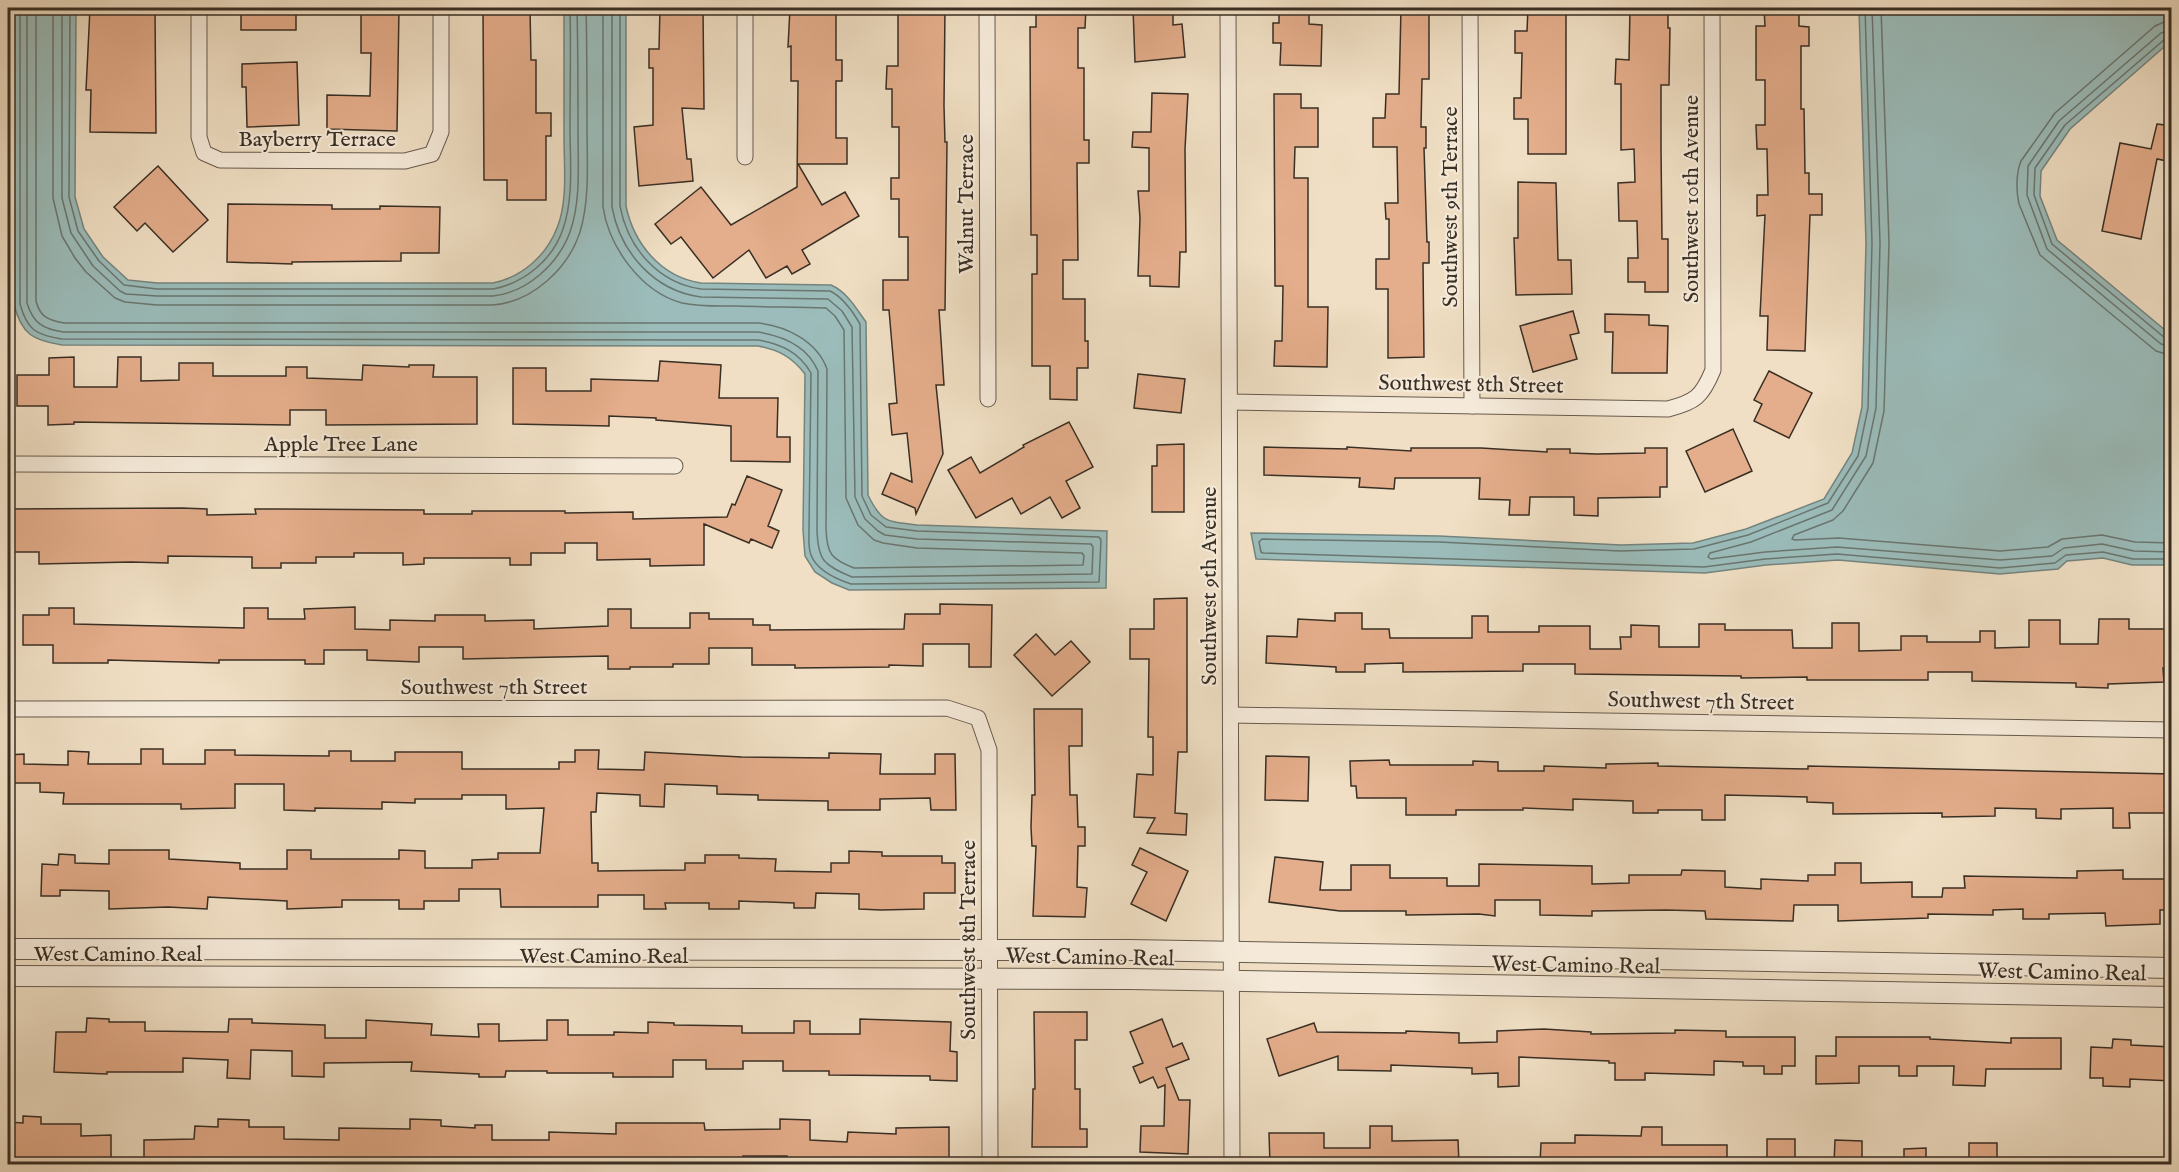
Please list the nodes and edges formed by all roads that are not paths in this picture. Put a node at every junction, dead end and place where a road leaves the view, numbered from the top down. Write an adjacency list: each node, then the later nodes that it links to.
1 (199, 8): 2 (street, Bayberry Terrace)
2 (441, 8)
3 (745, 8): 8 (street)
4 (987, 8): 10 (street, Walnut Terrace)
5 (1228, 8): 11 (street, Southwest 9th Avenue)
6 (1470, 8): 12 (street, Southwest 9th Terrace)
7 (1712, 8): 9 (street, Southwest 10th Avenue)
8 (745, 157)
9 (1706, 388): 12 (street, Southwest 8th Street)
10 (988, 399)
11 (1230, 402): 12 (street, Southwest 8th Street); 16 (street, Southwest 9th Avenue)
12 (1472, 406)
13 (8, 464): 14 (street, Apple Tree Lane)
14 (675, 466)
15 (8, 709): 17 (street, Southwest 7th Street)
16 (1231, 715): 18 (street, Southwest 7th Street); 22 (street, Southwest 9th Avenue)
17 (978, 718): 21 (street, Southwest 8th Terrace)
18 (2172, 730)
19 (8, 949): 20 (street, West Camino Real)
20 (489, 949): 21 (street, West Camino Real); 26 (street)
21 (990, 950): 22 (street, West Camino Real); 27 (street, Southwest 8th Terrace)
22 (1232, 953): 23 (street, West Camino Real); 28 (street, Southwest 9th Avenue)
23 (1770, 962): 24 (street, West Camino Real); 29 (street)
24 (2172, 968)
25 (8, 976): 26 (street, West Camino Real)
26 (490, 978): 27 (street, West Camino Real)
27 (990, 979): 28 (street, West Camino Real); 31 (street, Southwest 8th Terrace)
28 (1232, 982): 29 (street, West Camino Real); 32 (street, Southwest 9th Avenue)
29 (1769, 991): 30 (street, West Camino Real)
30 (2172, 997)
31 (990, 1164)
32 (1232, 1164)

